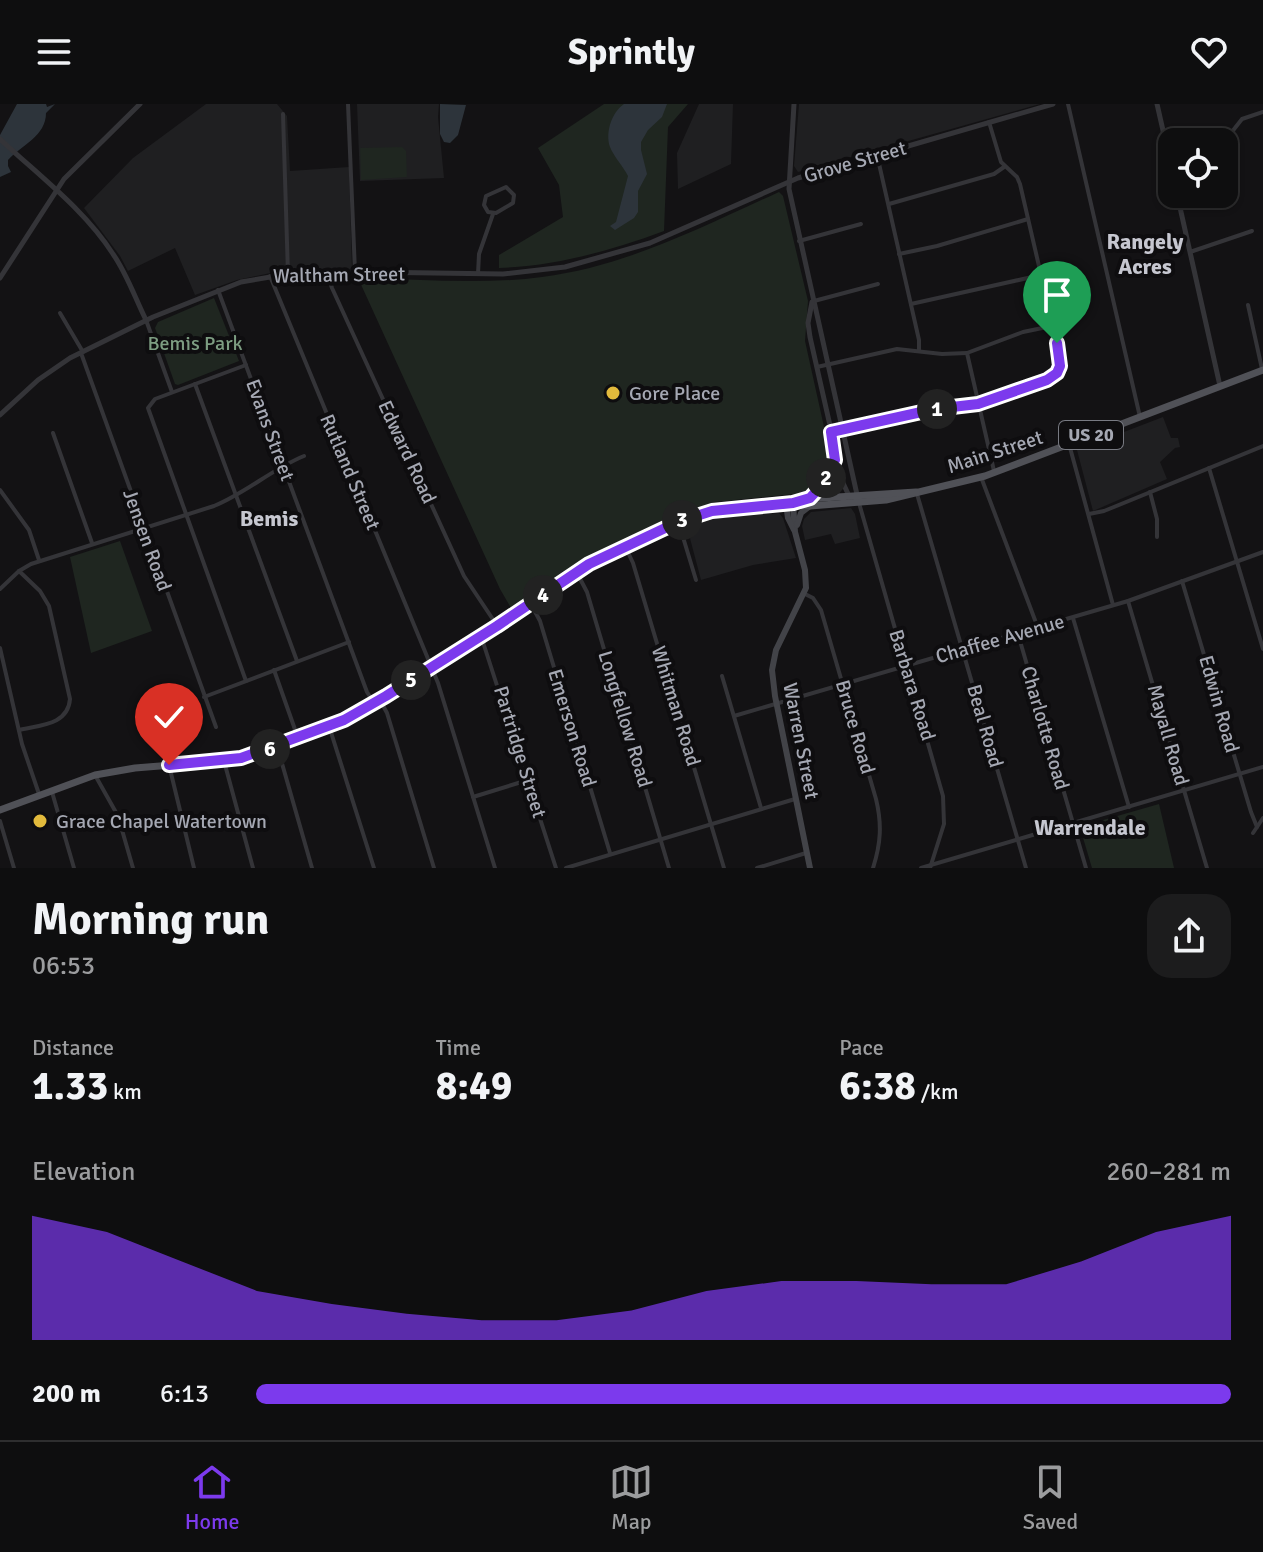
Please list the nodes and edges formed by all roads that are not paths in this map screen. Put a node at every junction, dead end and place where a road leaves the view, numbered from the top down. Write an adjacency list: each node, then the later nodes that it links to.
1 (140, 104): 16 (street)
2 (348, 104): 27 (street)
3 (794, 104): 15 (street)
4 (1053, 104): 9 (street, Grove Street)
5 (1068, 104): 54 (street)
6 (1157, 104): 10 (street)
7 (1263, 112): 11 (street)
8 (283, 114): 29 (street)
9 (989, 122): 13 (street, Grove Street); 14 (street)
10 (1163, 128)
11 (1235, 128)
12 (0, 139): 16 (street)
13 (877, 155): 15 (street, Grove Street); 17 (street)
14 (1004, 167): 17 (street); 20 (street)
15 (788, 182): 23 (street, Grove Street); 24 (street)
16 (56, 191): 33 (street); 40 (street)
17 (889, 204): 26 (street)
18 (1180, 208): 25 (street)
19 (493, 214): 19 (street); 30 (street)
20 (1028, 219): 26 (street); 31 (street)
21 (861, 224): 24 (street)
22 (1252, 231): 25 (street)
23 (663, 238): 30 (street, Waltham Street)
24 (799, 241): 36 (street)
25 (1190, 252): 50 (street)
26 (899, 254): 37 (street)
27 (355, 272): 28 (street, Waltham Street); 30 (street, Waltham Street)
28 (327, 273): 29 (street, Waltham Street); 94 (street, Edward Road)
29 (288, 274): 32 (street, Waltham Street)
30 (478, 274)
31 (1041, 275): 37 (street); 41 (street)
32 (270, 276): 35 (street, Waltham Street); 104 (street, Rutland Street)
33 (0, 278)
34 (878, 284): 36 (street)
35 (218, 290): 40 (street, Waltham Street); 46 (street, Evans Street)
36 (812, 301): 45 (street); 47 (street)
37 (911, 304): 42 (street)
38 (1248, 305): 48 (street)
39 (60, 313): 43 (street, Jensen Road)
40 (146, 320): 43 (street, Waltham Street); 51 (street)
41 (1052, 326): 44 (street); 52 (street)
42 (919, 351): 44 (street); 45 (street)
43 (82, 352): 53 (street, Waltham Street); 76 (street, Jensen Road)
44 (967, 353): 52 (street)
45 (828, 364): 47 (street); 55 (street)
46 (246, 365): 49 (street); 62 (street, Evans Street)
47 (817, 367): 56 (street)
48 (1263, 370): 50 (main road, Main Street / US 20)
49 (195, 384): 51 (street); 69 (street)
50 (1220, 386): 54 (main road, Main Street / US 20)
51 (172, 392): 74 (street)
52 (978, 404): 55 (street); 64 (street)
53 (0, 415)
54 (1140, 417): 58 (main road, Main Street / US 20)
55 (842, 429): 56 (street); 70 (street)
56 (831, 432): 60 (street)
57 (53, 433): 79 (street)
58 (1069, 444): 64 (main road, Main Street / US 20); 73 (street)
59 (1263, 446): 63 (street)
60 (836, 455): 70 (street); 71 (street)
61 (304, 456): 62 (street)
62 (283, 465): 69 (street); 98 (street, Evans Street)
63 (1209, 468): 67 (street); 82 (street)
64 (995, 473): 65 (main road, Main Street / US 20)
65 (981, 477): 66 (main road, Main Street / US 20); 95 (street)
66 (916, 492): 70 (main road, Main Street / US 20); 101 (street, Beal Road)
67 (1150, 492): 73 (street); 78 (street)
68 (1, 493): 83 (street)
69 (237, 495): 74 (street); 102 (street)
70 (855, 499): 71 (main road, Main Street / US 20); 103 (street, Barbara Road)
71 (810, 502): 72 (main road, Main Street / US 20); 77 (main road)
72 (790, 503): 75 (main road, Main Street / US 20); 77 (main road)
73 (1089, 514): 92 (street)
74 (186, 515): 76 (street); 107 (street)
75 (678, 522): 80 (main road, Main Street / US 20); 86 (street)
76 (142, 528): 79 (street); 109 (street, Jensen Road)
77 (795, 532): 89 (main road)
78 (1157, 537)
79 (92, 544): 83 (street)
80 (625, 546): 85 (main road, Main Street / US 20); 134 (street, Whitman Road)
81 (1263, 552): 82 (street, Chaffee Avenue)
82 (1237, 560): 87 (street, Chaffee Avenue); 100 (street)
83 (39, 561): 84 (street)
84 (19, 571): 88 (street); 115 (street)
85 (576, 573): 91 (main road, Main Street / US 20); 138 (street, Longfellow Road)
86 (696, 580)
87 (1182, 581): 90 (street, Chaffee Avenue); 121 (street, Edwin Road)
88 (0, 589)
89 (805, 594): 108 (street, Bruce Road); 111 (main road, Warren Street)
90 (1128, 601): 92 (street, Chaffee Avenue); 125 (street, Mayall Road)
91 (531, 604): 94 (main road, Main Street / US 20); 140 (street, Emerson Road)
92 (1113, 605): 93 (street, Chaffee Avenue)
93 (1073, 618): 95 (street, Chaffee Avenue); 129 (street)
94 (497, 626): 97 (main road, Main Street / US 20)
95 (1038, 628): 96 (street, Chaffee Avenue)
96 (1018, 634): 101 (street, Chaffee Avenue); 135 (street, Charlotte Road)
97 (481, 636): 104 (main road, Main Street / US 20); 123 (street, Partridge Street)
98 (349, 642): 102 (street); 110 (street, Evans Street)
99 (0, 648): 115 (street)
100 (1263, 649)
101 (963, 650): 103 (street, Chaffee Avenue); 139 (street, Beal Road)
102 (297, 661): 105 (street)
103 (906, 667): 108 (street, Chaffee Avenue); 142 (street, Barbara Road)
104 (431, 668): 110 (main road, Main Street / US 20); 127 (street, Rutland Street)
105 (274, 670): 107 (street); 116 (street)
106 (722, 676): 112 (street)
107 (246, 681): 109 (street)
108 (843, 686): 111 (street, Chaffee Avenue); 158 (street, Bruce Road)
109 (204, 697): 114 (street, Jensen Road)
110 (377, 702): 113 (main road, Main Street / US 20); 150 (street, Evans Street)
111 (777, 705): 112 (street, Chaffee Avenue); 128 (main road, Warren Street)
112 (734, 716): 130 (street)
113 (329, 726): 116 (main road, Main Street / US 20); 149 (street)
114 (216, 727)
115 (19, 730): 126 (street)
116 (298, 738): 117 (main road, Main Street / US 20)
117 (277, 746): 118 (main road, Main Street / US 20); 148 (street)
118 (224, 761): 119 (main road, Main Street / US 20); 147 (street)
119 (169, 765): 122 (main road, Main Street / US 20); 146 (street)
120 (1263, 767): 121 (street)
121 (1239, 774): 125 (street); 136 (street, Edwin Road)
122 (95, 775): 124 (main road, Main Street / US 20); 145 (street)
123 (528, 780): 127 (street); 152 (street, Partridge Street)
124 (51, 790): 126 (main road, Main Street / US 20); 144 (street)
125 (1184, 790): 129 (street); 162 (street, Mayall Road)
126 (39, 794): 131 (main road, Main Street / US 20)
127 (473, 797): 151 (street, Rutland Street)
128 (795, 799): 130 (street); 141 (main road, Warren Street)
129 (1129, 807): 135 (street)
130 (761, 808): 134 (street)
131 (0, 810)
132 (1263, 818): 136 (street)
133 (0, 821): 143 (street)
134 (711, 823): 138 (street); 155 (street, Whitman Road)
135 (1073, 823): 139 (street); 161 (street, Charlotte Road)
136 (1257, 827): 137 (street)
137 (1253, 833)
138 (660, 838): 140 (street); 154 (street, Longfellow Road)
139 (1018, 839): 142 (street); 160 (street, Beal Road)
140 (610, 853): 153 (street)
141 (806, 853): 156 (street); 157 (main road, Warren Street)
142 (930, 867): 159 (street)
143 (14, 868)
144 (74, 868)
145 (133, 868)
146 (194, 868)
147 (253, 868)
148 (312, 868)
149 (374, 868)
150 (434, 868)
151 (495, 868)
152 (556, 868)
153 (566, 868)
154 (669, 868)
155 (724, 868)
156 (757, 868)
157 (810, 868)
158 (873, 868)
159 (921, 868)
160 (1026, 868)
161 (1086, 868)
162 (1207, 868)

